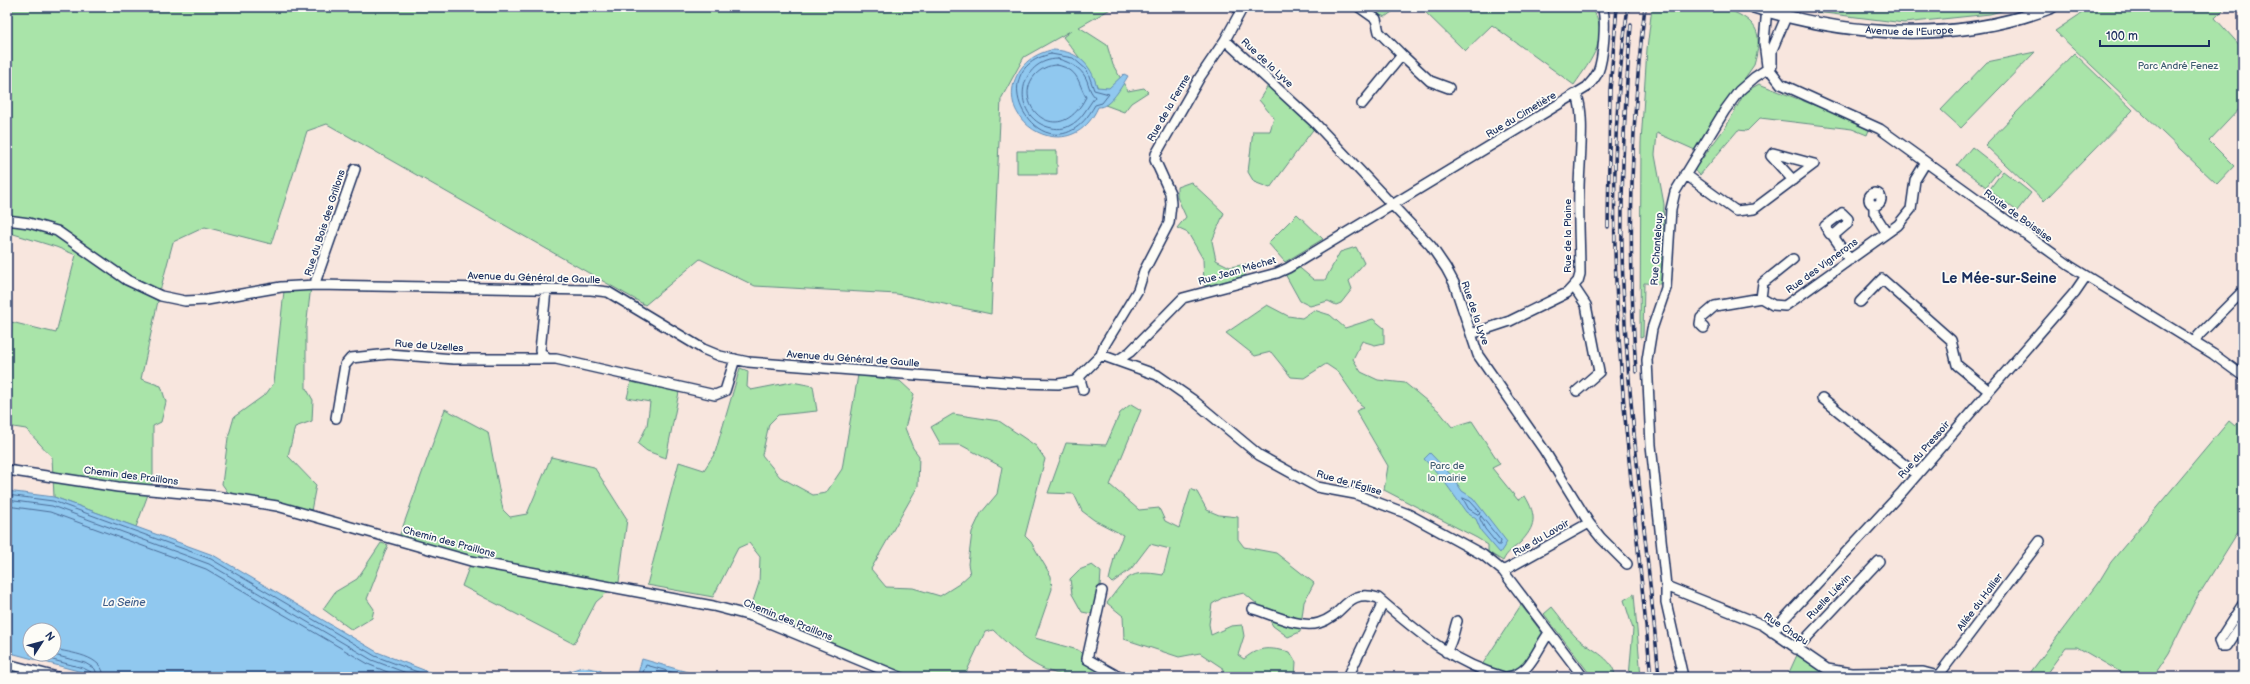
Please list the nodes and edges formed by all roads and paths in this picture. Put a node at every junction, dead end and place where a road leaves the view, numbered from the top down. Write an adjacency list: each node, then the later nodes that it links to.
1 (1243, 7): 7 (street, Rue de la Ferme)
2 (1359, 7): 8 (street)
3 (1602, 7): 11 (street, Rue du Cimetière)
4 (1754, 7): 6 (main road, Avenue de l'Europe)
5 (2052, 7): 6 (main road, Avenue de l'Europe)
6 (1776, 11): 9 (street, Route de Boissise); 9 (street, Route de Boissise)
7 (1225, 40): 17 (street, Rue de la Lyve); 34 (street, Rue de la Ferme)
8 (1402, 55): 10 (street); 12 (street)
9 (1770, 67): 13 (street, Route de Boissise); 15 (street, Rue Chanteloup)
10 (1449, 88)
11 (1576, 94): 17 (street, Rue du Cimetière); 26 (street, Rue de la Plaine)
12 (1362, 104)
13 (1926, 162): 20 (street, Rue des Vignerons); 24 (street, Route de Boissise)
14 (355, 169): 25 (street, Rue du Bois des Grillons)
15 (1685, 174): 16 (street); 52 (street, Rue Chanteloup)
16 (1793, 180)
17 (1393, 204): 32 (street, Rue de la Lyve); 37 (street, Rue Jean Méchet)
18 (1874, 206): 20 (street)
19 (7, 220): 25 (street, Avenue du Général de Gaulle)
20 (1887, 233): 23 (street, Rue des Vignerons)
21 (1833, 234): 23 (street)
22 (1793, 259): 29 (street)
23 (1850, 260): 29 (street, Rue des Vignerons)
24 (2086, 276): 33 (street, Route de Boissise); 42 (street, Rue du Pressoir)
25 (316, 285): 27 (street, Avenue du Général de Gaulle)
26 (1574, 287): 32 (street, Rue de la Plaine); 41 (street)
27 (546, 290): 35 (street); 36 (street, Avenue du Général de Gaulle)
28 (2243, 291): 33 (street)
29 (1762, 298): 31 (street)
30 (1860, 302): 42 (street)
31 (1704, 328)
32 (1471, 334): 47 (street, Rue de la Lyve)
33 (2194, 343): 38 (street, Route de Boissise)
34 (1101, 355): 37 (street, Rue de l'Église); 39 (street)
35 (546, 359): 36 (street, Rue de Uzelles); 44 (street, Rue de Uzelles)
36 (735, 359): 39 (street, Avenue du Général de Gaulle)
37 (1118, 360): 51 (street, Rue de l'Église)
38 (2243, 376)
39 (1080, 378): 40 (street)
40 (1083, 390)
41 (1577, 391)
42 (1989, 391): 46 (street, Rue du Pressoir)
43 (1822, 398): 46 (street)
44 (336, 418)
45 (7, 470): 66 (street, Chemin des Praillons)
46 (1917, 475): 59 (street, Rue du Pressoir)
47 (1589, 523): 50 (street, Rue de la Lyve); 51 (street, Rue du Lavoir)
48 (2040, 541): 64 (street, Allée du Hallier)
49 (1879, 561): 61 (street, Ruelle Liévin)
50 (1627, 564)
51 (1503, 571): 60 (street, Rue de l'Église)
52 (1666, 586): 59 (street, Rue Chapu); 72 (street)
53 (1102, 591): 67 (street)
54 (1384, 603): 56 (street); 62 (street); 68 (street)
55 (2243, 604): 58 (street)
56 (1253, 609)
57 (1456, 621): 62 (street)
58 (2243, 622)
59 (1772, 632): 61 (street, Rue Chapu)
60 (1549, 633): 70 (street); 71 (street, Rue de l'Église)
61 (1796, 649): 64 (street, Rue Chapu)
62 (1446, 652): 69 (street)
63 (7, 664): 65 (street)
64 (1940, 676)
65 (57, 677)
66 (900, 677)
67 (1119, 677)
68 (1348, 677)
69 (1504, 677)
70 (1507, 677)
71 (1583, 677)
72 (1683, 677)

